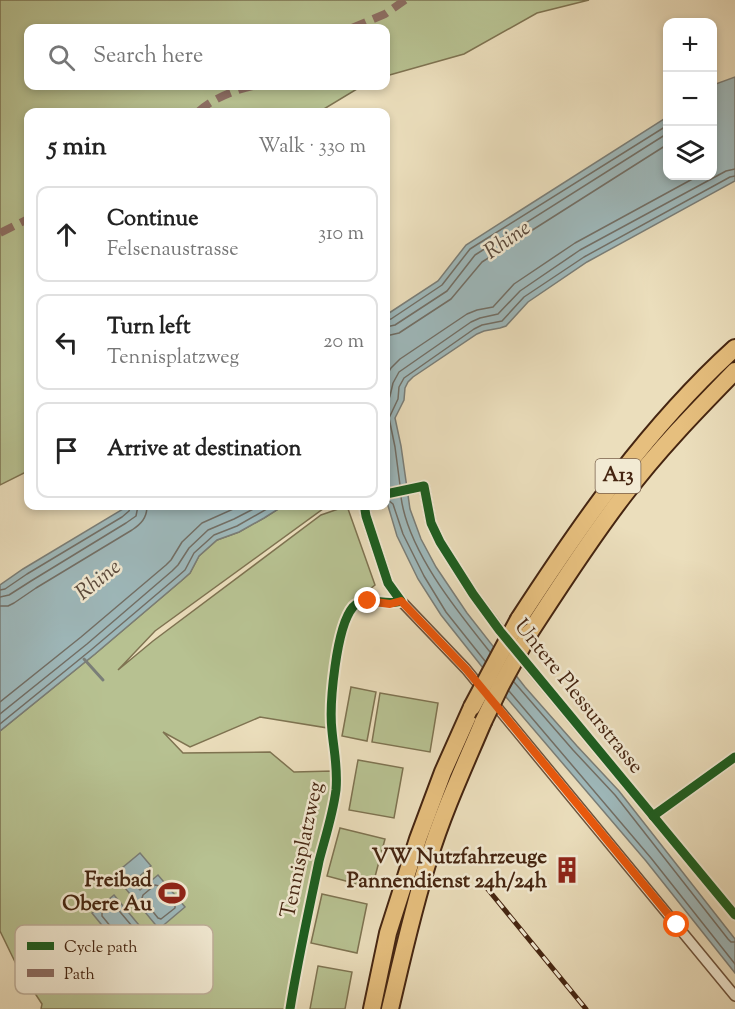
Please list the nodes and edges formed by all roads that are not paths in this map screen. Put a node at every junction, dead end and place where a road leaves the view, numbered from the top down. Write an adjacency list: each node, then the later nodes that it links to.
1 (735, 348): 9 (highway, A13, bridge)
2 (735, 371): 10 (highway, A13, bridge)
3 (390, 493): 6 (street, Untere Plessurstrasse)
4 (365, 510): 8 (street)
5 (735, 757): 6 (street)
6 (653, 816): 7 (street, Untere Plessurstrasse)
7 (735, 915)
8 (735, 996)
9 (372, 1009)
10 (390, 1009)

